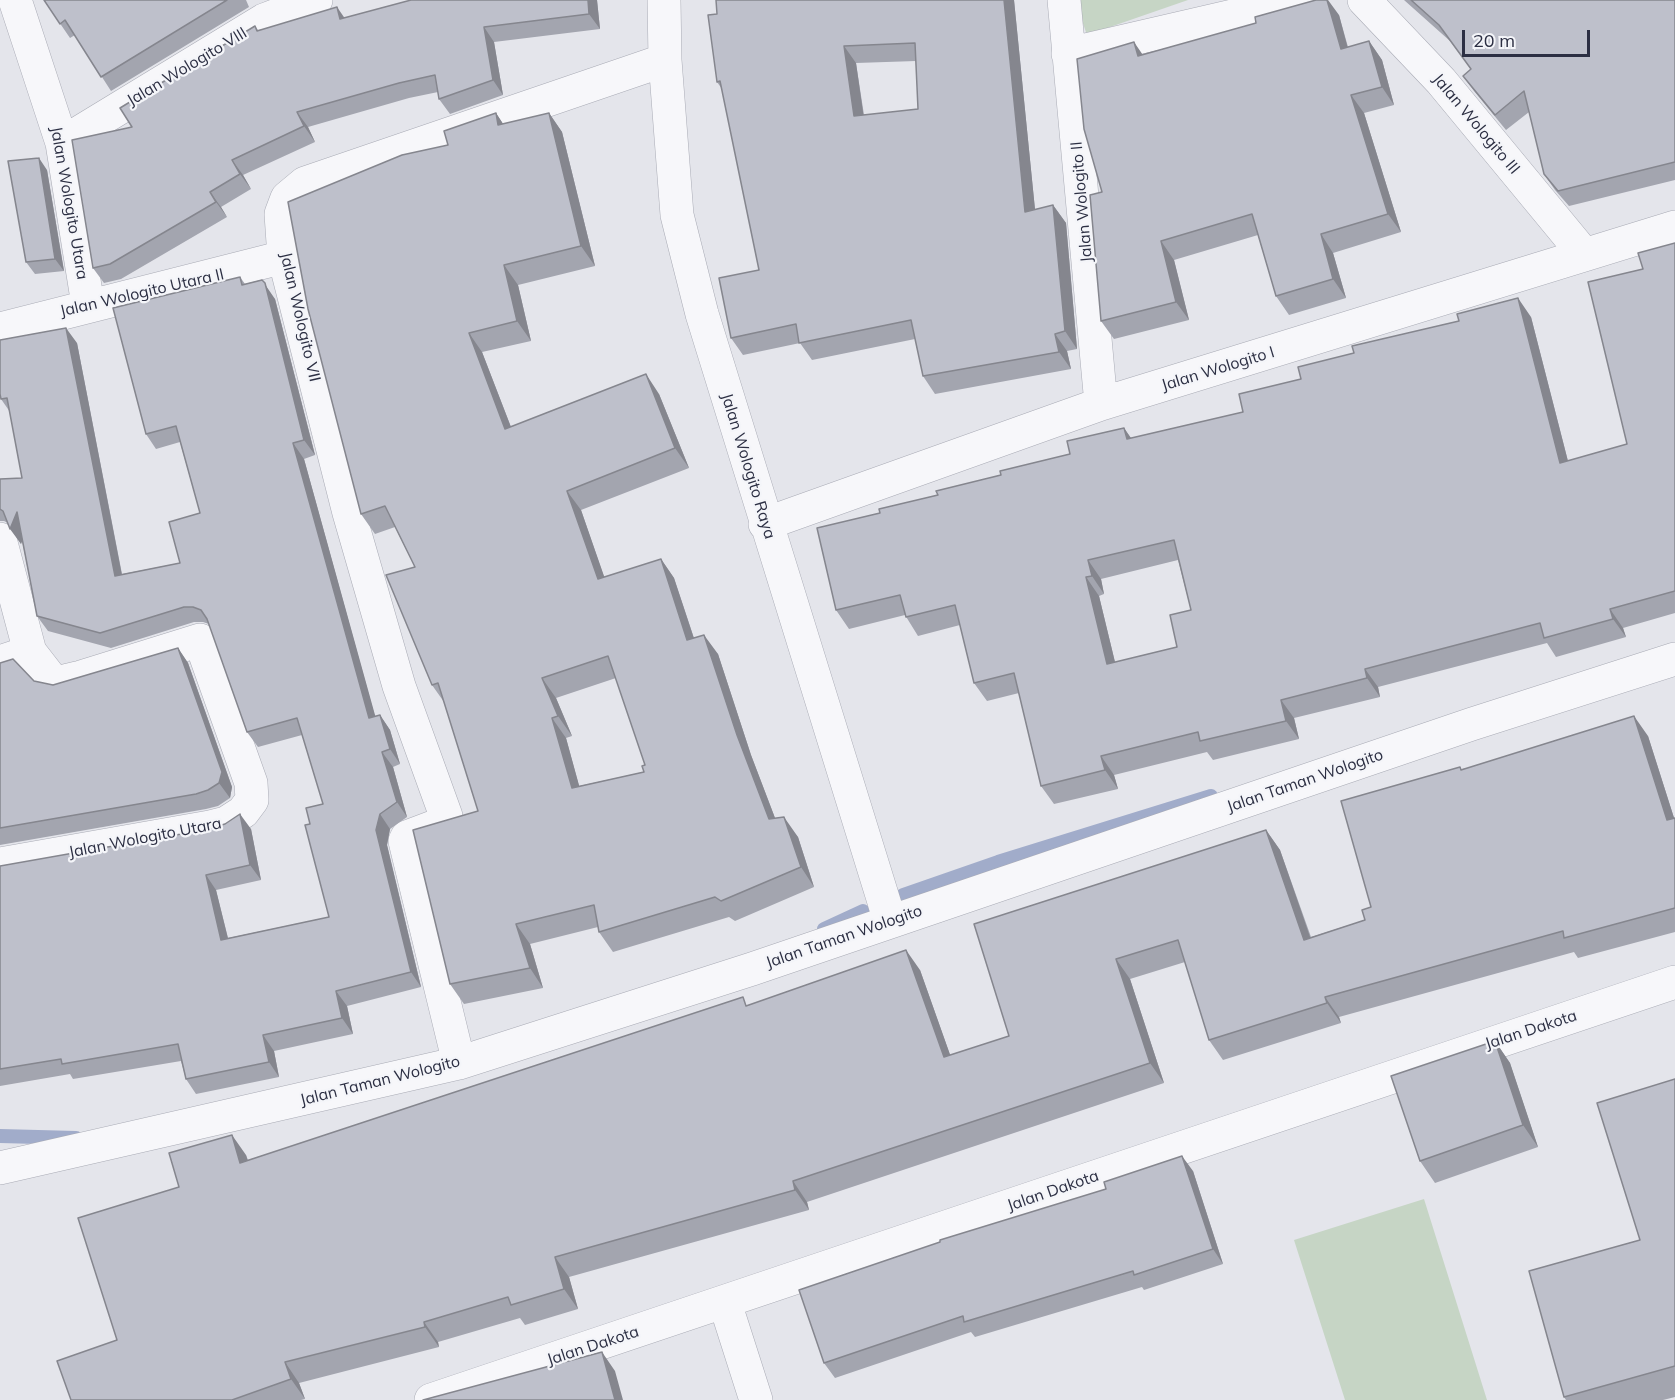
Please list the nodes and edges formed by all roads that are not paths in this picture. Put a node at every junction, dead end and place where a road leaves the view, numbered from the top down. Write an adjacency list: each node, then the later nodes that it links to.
1 (15, 0): 10 (street, Jalan Wologito Utara)
2 (316, 0): 7 (street, Jalan Wologito VIII)
3 (664, 0): 9 (street, Jalan Wologito Raya)
4 (1064, 0): 8 (street, Jalan Wologito II)
5 (1302, 0): 8 (street)
6 (1364, 0): 12 (street, Jalan Wologito III)
7 (259, 10): 10 (street, Jalan Wologito VIII)
8 (1068, 54): 16 (street, Jalan Wologito II)
9 (665, 60): 13 (street, Jalan Wologito VII); 17 (street, Jalan Wologito Raya)
10 (62, 143): 14 (street, Jalan Wologito Utara)
11 (1675, 227): 12 (street, Jalan Wologito I)
12 (1583, 253): 16 (street, Jalan Wologito I)
13 (284, 257): 14 (street, Jalan Wologito Utara II); 24 (street, Jalan Wologito VII)
14 (88, 305): 15 (street, Jalan Wologito Utara II)
15 (0, 329)
16 (1101, 404): 17 (street, Jalan Wologito I)
17 (765, 524): 22 (street, Jalan Wologito Raya)
18 (0, 538): 19 (street)
19 (15, 657): 21 (street, Jalan Wologito Utara)
20 (1675, 658): 22 (street, Jalan Taman Wologito)
21 (0, 864)
22 (890, 921): 24 (street, Jalan Taman Wologito)
23 (1675, 982): 26 (street, Jalan Dakota)
24 (459, 1063): 25 (street, Jalan Taman Wologito)
25 (0, 1168)
26 (725, 1303): 27 (street, Jalan Dakota); 28 (street)
27 (431, 1400)
28 (756, 1400)

